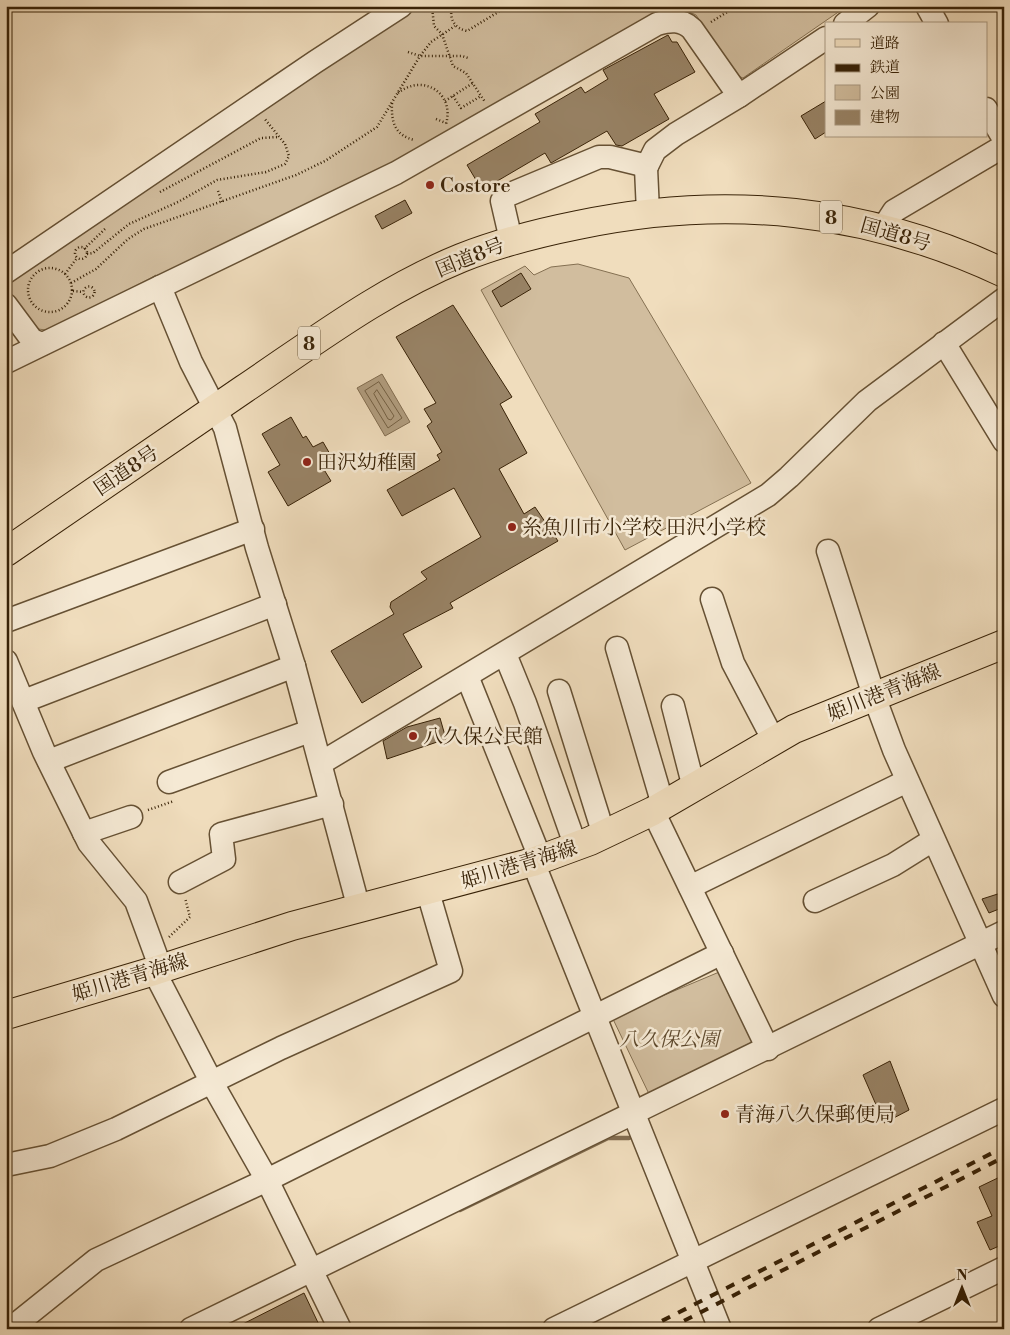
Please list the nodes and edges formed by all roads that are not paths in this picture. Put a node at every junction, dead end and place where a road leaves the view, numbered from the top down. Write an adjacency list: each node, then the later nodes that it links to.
1 (401, 6): 15 (street)
2 (868, 6): 4 (street)
3 (927, 6): 5 (street)
4 (848, 22)
5 (936, 22)
6 (825, 39): 7 (street)
7 (739, 96): 11 (street); 17 (street)
8 (988, 112): 9 (street)
9 (1004, 139)
10 (1004, 146): 13 (street)
11 (647, 166): 12 (street); 14 (street)
12 (648, 212): 13 (main road, 国道8号 / 8); 14 (main road, 国道8号 / 8)
13 (883, 228): 16 (main road, 国道8号 / 8)
14 (511, 240): 23 (main road, 国道8号 / 8)
15 (6, 272)
16 (1004, 273)
17 (160, 287): 21 (street); 23 (street)
18 (1004, 299): 20 (street)
19 (6, 305): 21 (street)
20 (944, 343): 24 (street); 33 (street)
21 (42, 344): 22 (street)
22 (6, 362)
23 (216, 408): 25 (street); 27 (main road, 国道8号 / 8)
24 (1004, 441)
25 (253, 529): 29 (street); 30 (street)
26 (828, 551): 38 (street)
27 (6, 552)
28 (712, 599): 42 (street)
29 (275, 604): 35 (street); 39 (street)
30 (6, 621)
31 (1004, 644): 38 (main road, 姫川港青海線)
32 (617, 648): 49 (street)
33 (505, 654): 36 (street); 54 (street)
34 (6, 662): 39 (street)
35 (294, 666): 41 (street); 43 (street)
36 (467, 676): 44 (street); 55 (street)
37 (559, 691): 52 (street)
38 (874, 696): 42 (main road, 姫川港青海線); 45 (street)
39 (24, 701): 43 (street)
40 (673, 706): 47 (street)
41 (310, 731): 44 (street); 46 (street)
42 (774, 741): 47 (main road, 姫川港青海線)
43 (49, 761): 51 (street)
44 (321, 763): 48 (street)
45 (907, 781): 53 (street); 57 (street)
46 (169, 782)
47 (694, 788): 49 (main road, 姫川港青海線)
48 (332, 804): 56 (street); 60 (street)
49 (658, 808): 52 (main road, 姫川港青海線); 57 (street)
50 (130, 817): 51 (street)
51 (84, 833): 64 (street)
52 (604, 835): 54 (main road, 姫川港青海線)
53 (933, 840): 59 (street); 62 (street)
54 (576, 847): 55 (main road, 姫川港青海線)
55 (537, 861): 58 (main road, 姫川港青海線); 67 (street)
56 (180, 882)
57 (690, 887): 63 (street)
58 (428, 892): 60 (main road, 姫川港青海線); 69 (street)
59 (815, 901)
60 (359, 909): 64 (main road, 姫川港青海線)
61 (1004, 932): 62 (street)
62 (978, 944): 65 (street); 68 (street)
63 (722, 953): 67 (street); 68 (street)
64 (156, 963): 66 (main road, 姫川港青海線); 69 (street)
65 (1004, 996)
66 (6, 1015)
67 (596, 1017): 71 (street); 73 (street)
68 (768, 1049): 71 (street)
69 (212, 1083): 72 (street); 73 (street)
70 (1004, 1109): 74 (street)
71 (632, 1113): 74 (street); 76 (street)
72 (6, 1165)
73 (267, 1180): 76 (street); 77 (street)
74 (694, 1260): 80 (street); 81 (street)
75 (1004, 1268): 82 (street)
76 (310, 1270): 78 (street); 79 (street)
77 (10, 1329)
78 (192, 1329)
79 (340, 1329)
80 (554, 1329)
81 (720, 1329)
82 (879, 1329)

